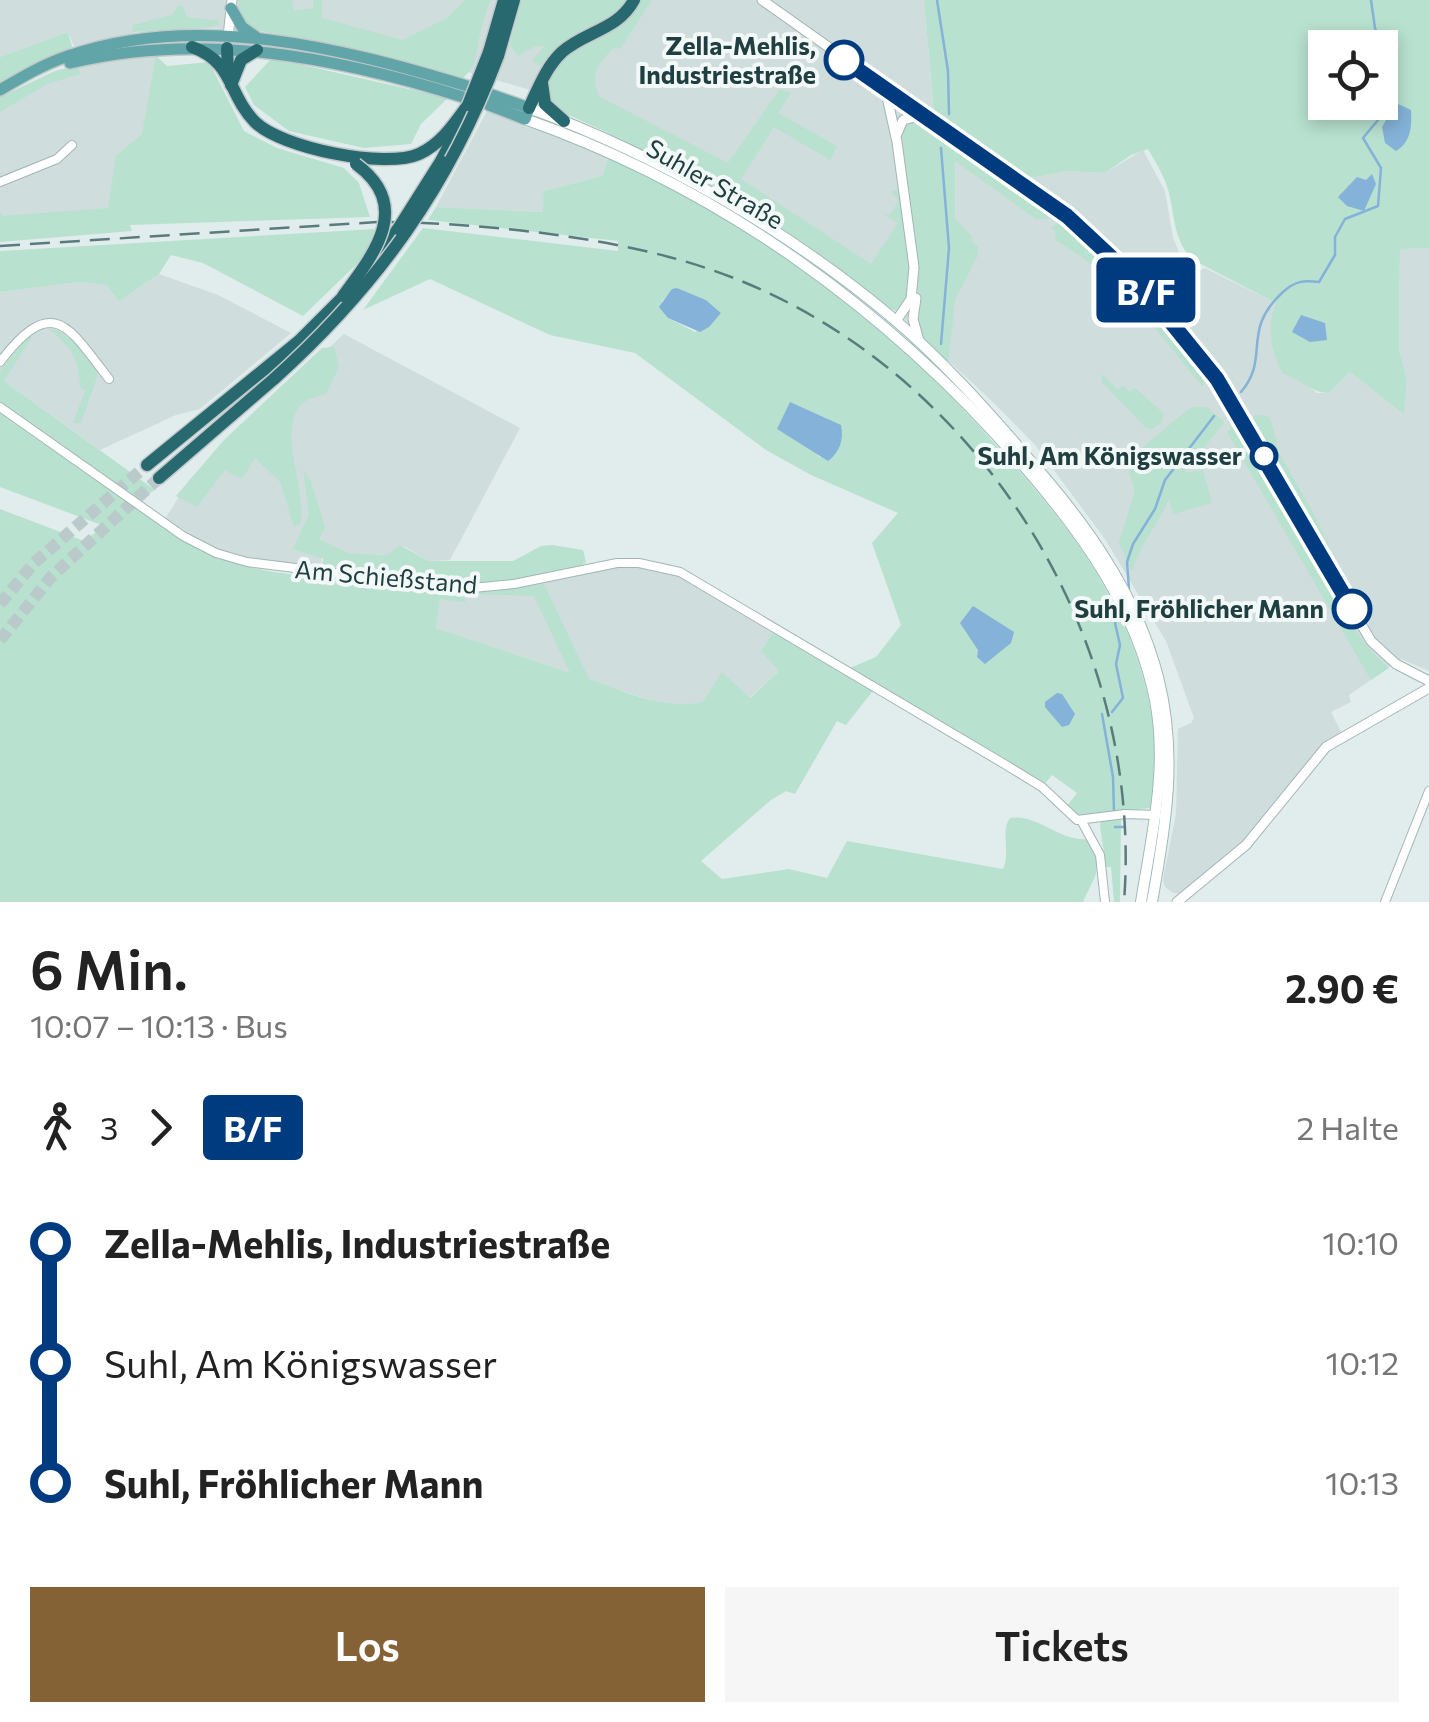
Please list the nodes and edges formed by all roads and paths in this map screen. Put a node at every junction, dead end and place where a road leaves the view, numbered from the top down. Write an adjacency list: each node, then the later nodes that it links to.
1 (504, 0): 9 (highway)
2 (514, 0): 9 (highway)
3 (634, 0): 10 (highway)
4 (762, 0): 13 (street)
5 (232, 4): 6 (street); 7 (main road)
6 (228, 42): 7 (main road); 8 (main road); 11 (highway); 12 (main road)
7 (258, 45): 11 (highway); 14 (main road)
8 (192, 47): 11 (highway); 12 (main road)
9 (493, 54): 14 (highway, bridge); 31 (highway, bridge)
10 (542, 80): 17 (highway); 20 (highway)
11 (231, 85): 23 (highway)
12 (5, 87)
13 (885, 88): 16 (street); 19 (street)
14 (466, 96): 23 (highway); 26 (highway, bridge)
15 (490, 100): 17 (main road, Suhler Straße)
16 (904, 101): 18 (street); 19 (street); 21 (street)
17 (527, 113): 20 (main road, Suhler Straße); 28 (main road, Suhler Straße)
18 (923, 115): 21 (street); 36 (street)
19 (891, 116): 21 (street)
20 (564, 121): 28 (main road, Suhler Straße)
21 (897, 142): 25 (street)
22 (72, 144): 24 (street)
23 (358, 160): 26 (highway, bridge)
24 (0, 182)
25 (914, 285): 27 (street); 28 (street)
26 (343, 296): 31 (highway)
27 (914, 312): 28 (street); 29 (street)
28 (898, 327): 29 (main road); 38 (main road)
29 (919, 342): 38 (main road)
30 (0, 362): 32 (street)
31 (269, 375): 34 (highway); 35 (highway)
32 (110, 378)
33 (0, 407): 39 (street, Am Schießstand)
34 (147, 466)
35 (159, 478)
36 (1429, 684): 43 (street)
37 (1429, 792): 44 (street)
38 (1161, 816): 39 (street); 41 (main road); 42 (main road)
39 (1081, 820): 40 (street)
40 (1105, 902)
41 (1141, 902)
42 (1152, 902)
43 (1178, 902)
44 (1385, 902)

